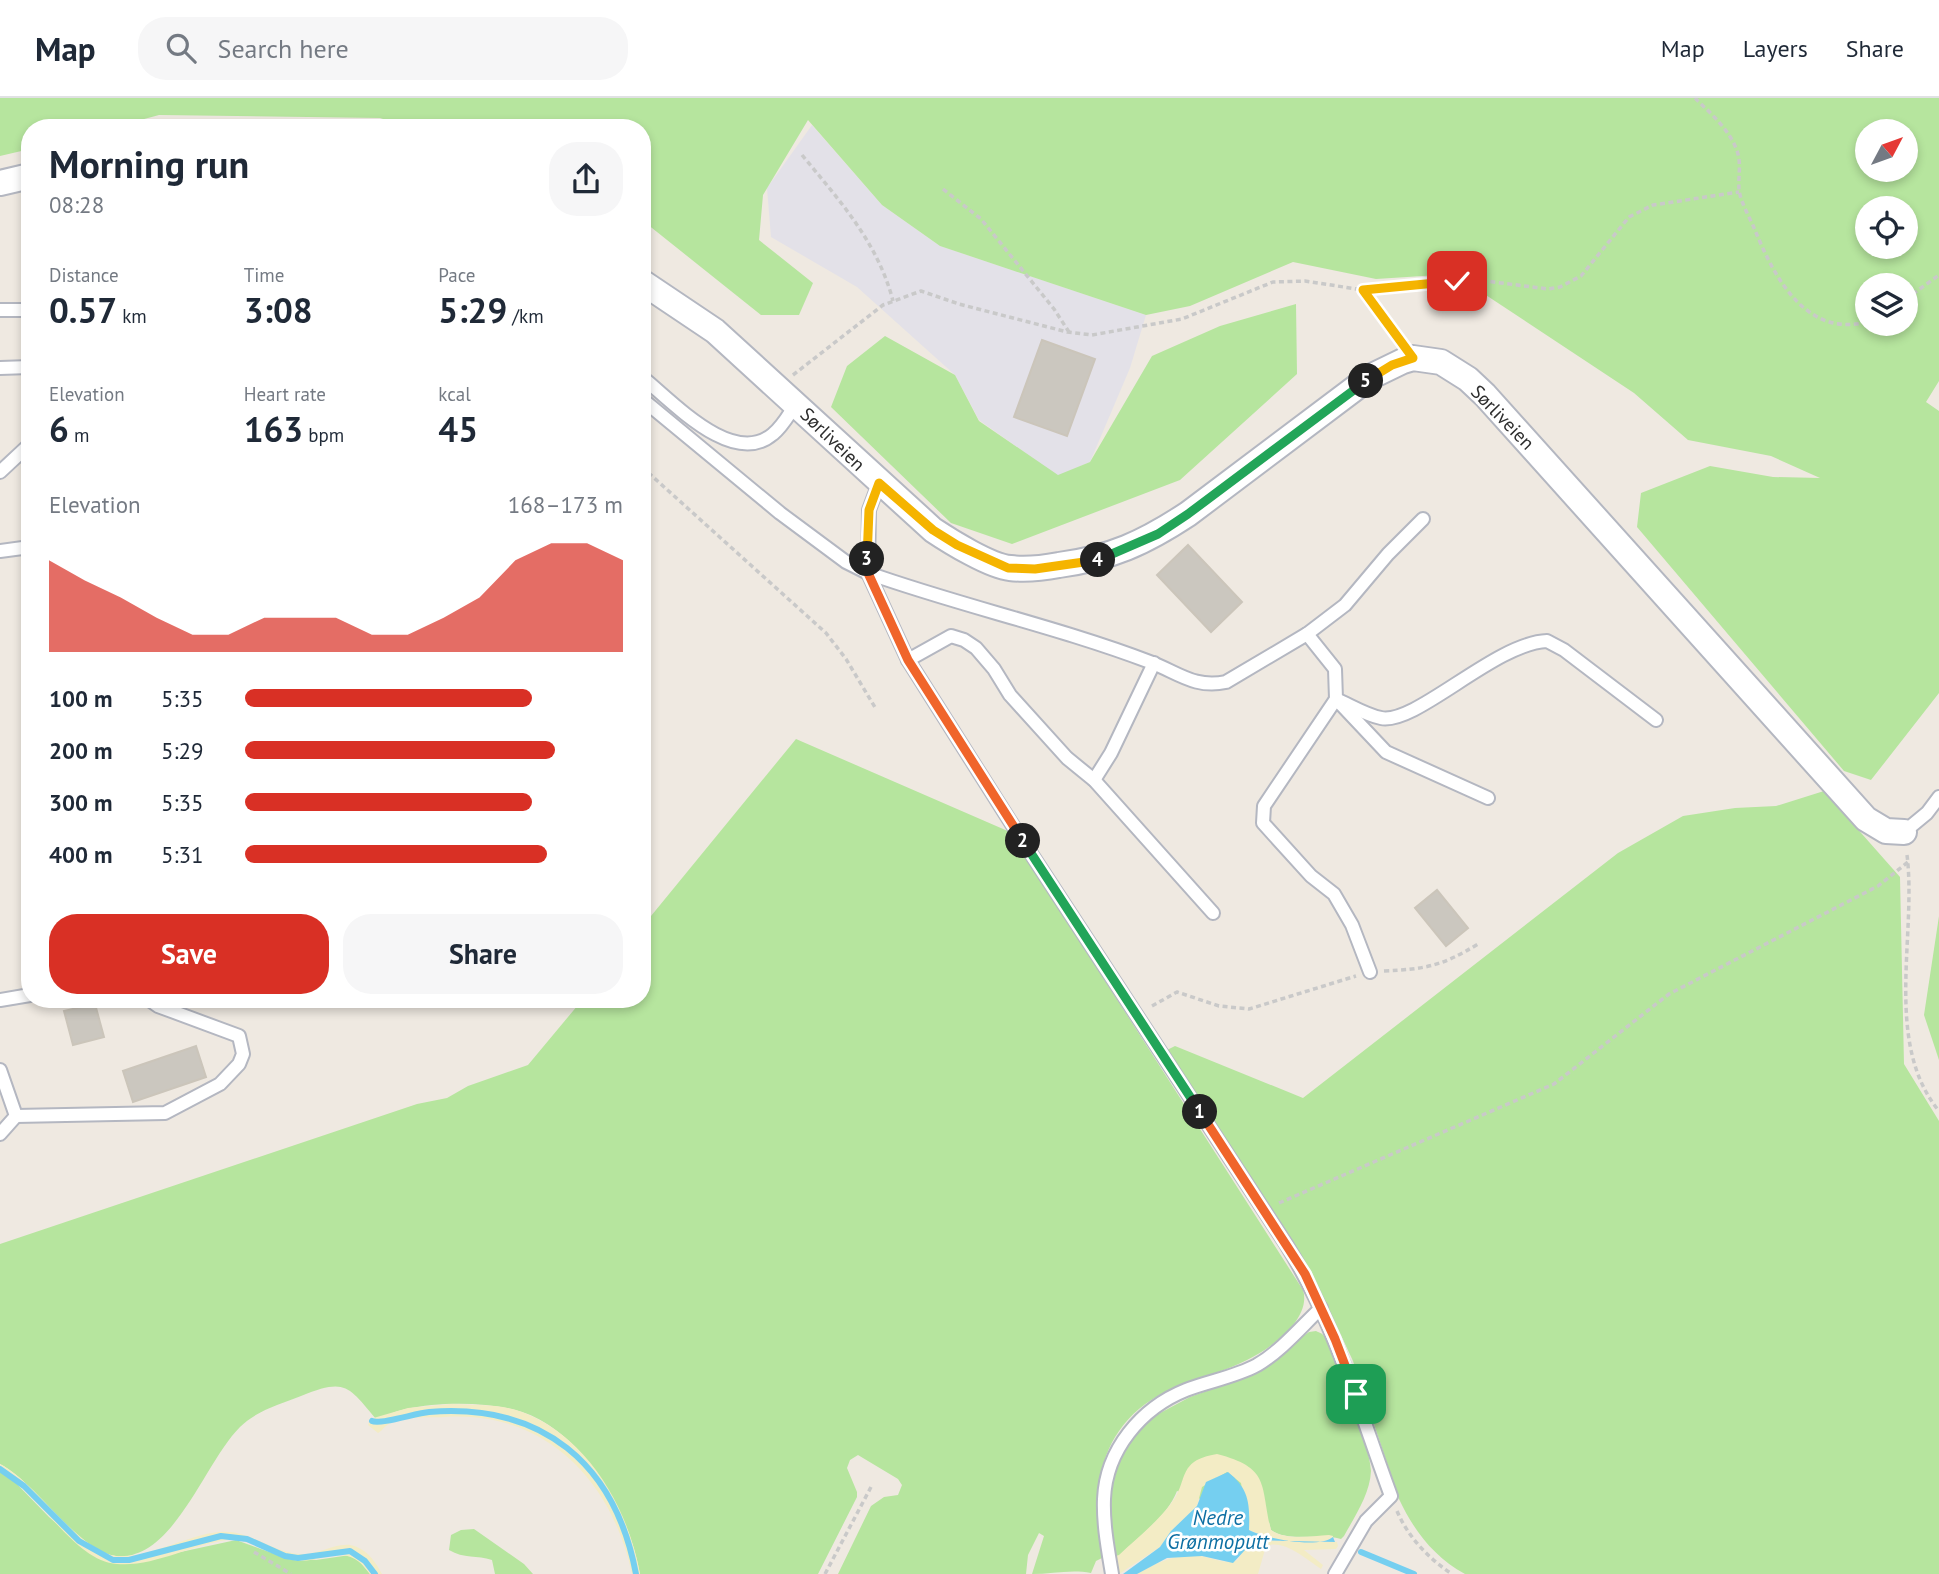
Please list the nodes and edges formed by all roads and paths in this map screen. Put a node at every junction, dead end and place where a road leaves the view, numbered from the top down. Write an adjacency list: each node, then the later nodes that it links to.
1 (1695, 98): 6 (path)
2 (802, 155): 11 (path)
3 (21, 178): 4 (street)
4 (0, 183)
5 (943, 188): 15 (path)
6 (1739, 192): 9 (path); 14 (path)
7 (1939, 275): 10 (path)
8 (651, 288): 20 (street, Sørliveien)
9 (1363, 290): 15 (path); 16 (path)
10 (1918, 290)
11 (893, 301): 15 (path); 20 (path)
12 (0, 310): 13 (lane)
13 (21, 310)
14 (1855, 324)
15 (1069, 332)
16 (1413, 358): 26 (street, Sørliveien); 40 (street, Sørliveien)
17 (21, 367): 18 (lane)
18 (0, 368)
19 (651, 384): 21 (lane)
20 (777, 386): 21 (street, Sørliveien)
21 (796, 404): 26 (street, Sørliveien)
22 (651, 406): 30 (lane)
23 (21, 452): 24 (lane)
24 (0, 472)
25 (651, 475): 35 (path)
26 (879, 483): 30 (lane)
27 (1423, 519): 31 (lane)
28 (21, 548): 29 (lane)
29 (0, 551)
30 (868, 573): 32 (lane); 33 (lane)
31 (1307, 634): 33 (lane); 34 (lane)
32 (908, 660): 37 (lane); 53 (lane)
33 (1154, 663): 37 (lane)
34 (1336, 699): 36 (lane); 39 (lane); 44 (lane)
35 (876, 709)
36 (1656, 720)
37 (1094, 780): 42 (lane)
38 (1939, 797): 40 (lane)
39 (1488, 799)
40 (1905, 832): 41 (path)
41 (1908, 862): 50 (path); 53 (path)
42 (1213, 913)
43 (1478, 944): 44 (path)
44 (1370, 972): 47 (path)
45 (21, 996): 46 (lane)
46 (0, 1000)
47 (1152, 1006)
48 (163, 1008): 51 (lane)
49 (0, 1070): 51 (lane)
50 (1939, 1111)
51 (16, 1116): 52 (lane)
52 (0, 1134)
53 (1264, 1210): 54 (lane)
54 (1321, 1308): 56 (lane); 60 (lane)
55 (871, 1487): 59 (path)
56 (1391, 1496): 61 (lane); 62 (path)
57 (254, 1552): 58 (path)
58 (290, 1574)
59 (825, 1574)
60 (1112, 1574)
61 (1335, 1574)
62 (1452, 1574)

